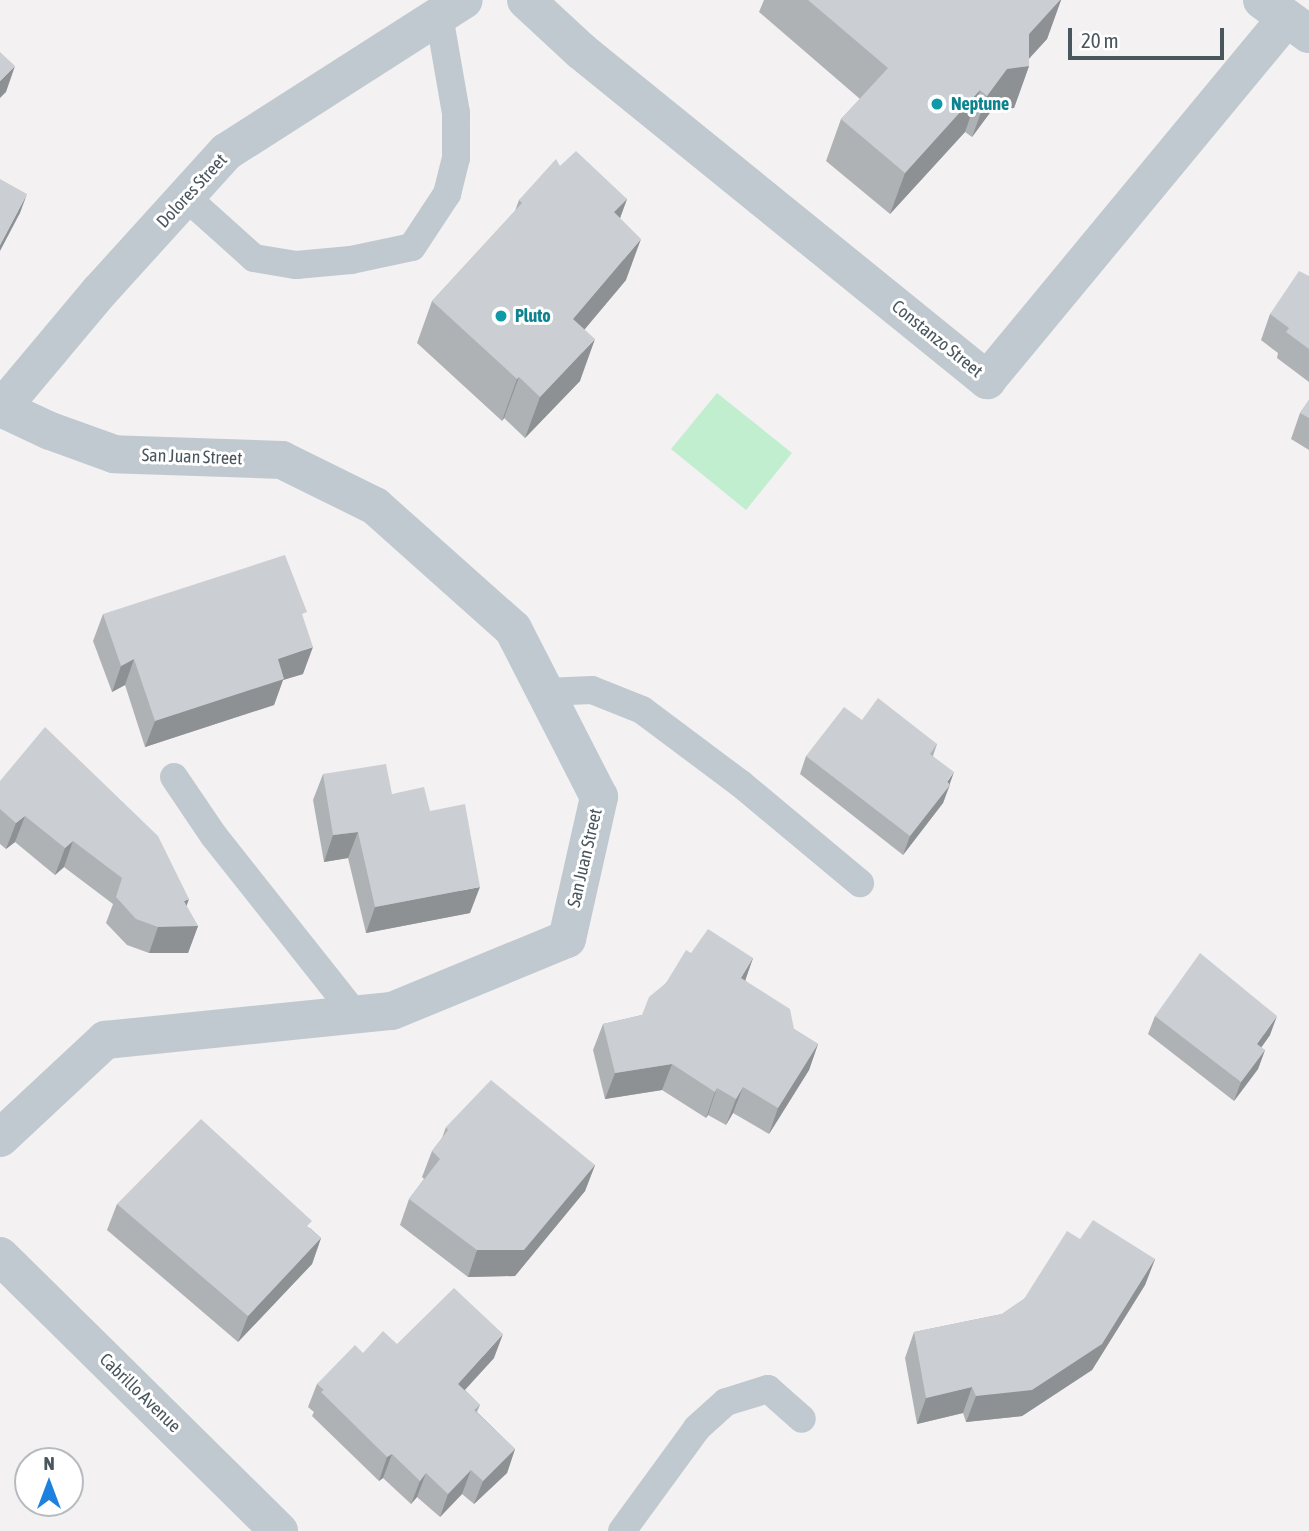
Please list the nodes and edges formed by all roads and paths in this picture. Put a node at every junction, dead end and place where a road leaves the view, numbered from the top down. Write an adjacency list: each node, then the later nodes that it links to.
1 (526, 0): 3 (street, Constanzo Street)
2 (451, 8): 4 (street, Dolores Street); 4 (lane)
3 (1286, 18)
4 (186, 197): 5 (street, Dolores Street)
5 (1, 409): 6 (street, San Juan Street)
6 (545, 692): 8 (lane); 9 (street, San Juan Street)
7 (174, 777): 9 (lane)
8 (860, 883)
9 (356, 1015): 10 (street, San Juan Street)
10 (0, 1138)
11 (0, 1256): 13 (street, Cabrillo Avenue)
12 (802, 1419): 14 (lane)
13 (279, 1531)
14 (622, 1531)

